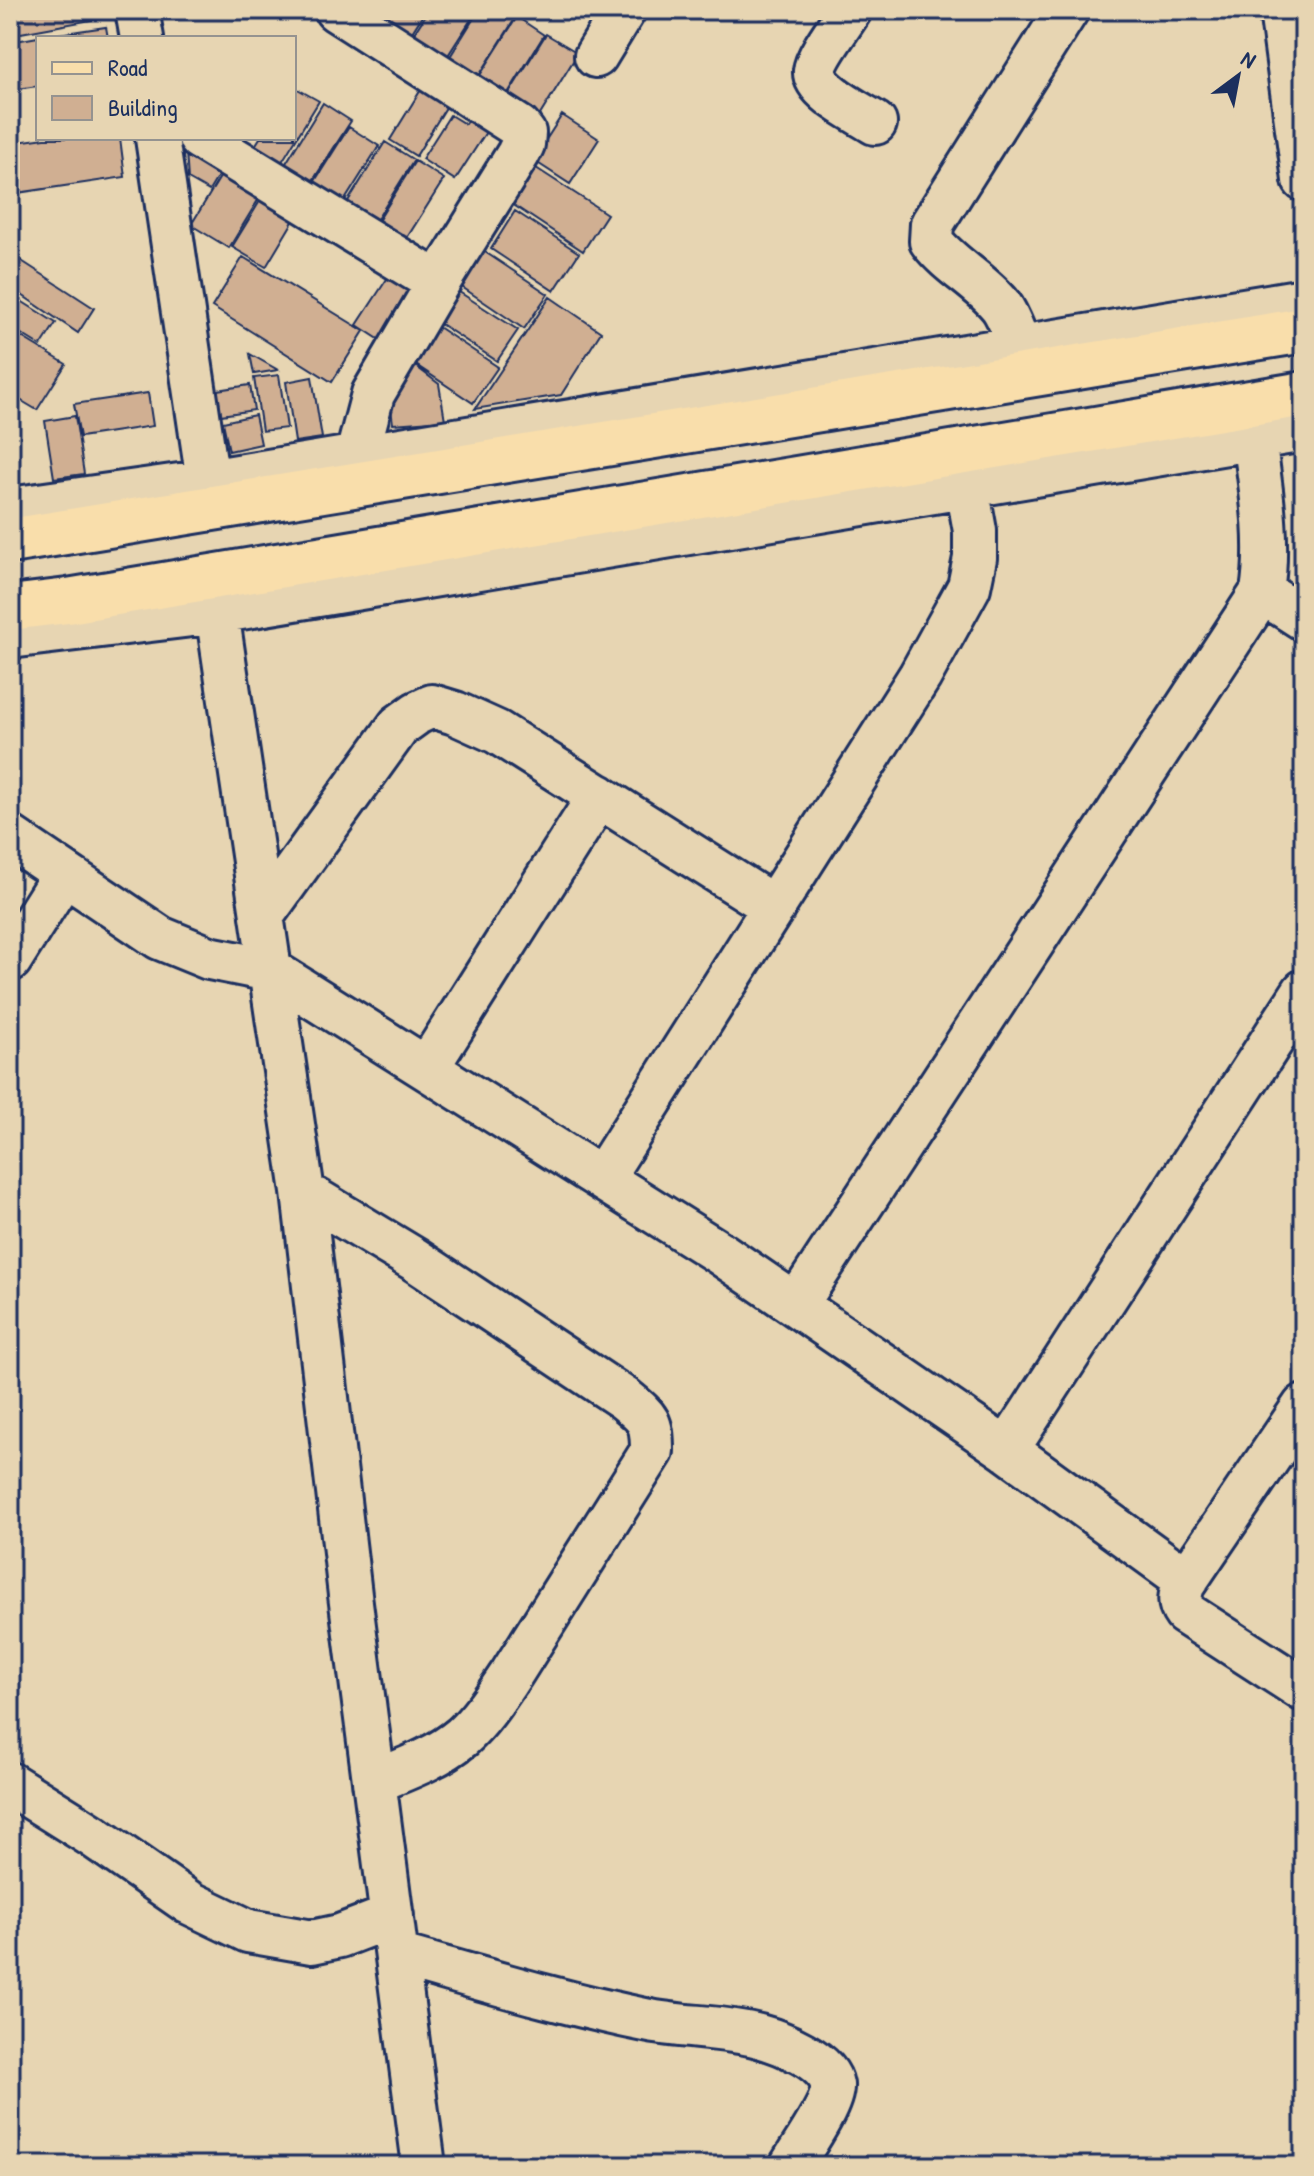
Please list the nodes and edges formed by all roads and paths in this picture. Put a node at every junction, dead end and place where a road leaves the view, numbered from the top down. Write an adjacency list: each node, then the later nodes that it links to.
1 (137, 10): 7 (street)
2 (336, 10): 13 (street)
3 (624, 10): 8 (street)
4 (850, 10): 9 (street)
5 (1067, 10): 16 (street)
6 (1281, 10): 12 (street)
7 (142, 36)
8 (596, 56)
9 (875, 123)
10 (157, 140): 21 (street)
11 (203, 140): 13 (street)
12 (1304, 180)
13 (438, 283): 20 (street)
14 (1304, 300): 16 (street)
15 (1304, 330): 24 (main road)
16 (1020, 346): 20 (street)
17 (1304, 394): 26 (main road)
18 (1304, 430): 19 (street)
19 (1254, 438): 22 (street); 25 (street)
20 (357, 455): 21 (street)
21 (208, 481): 23 (street)
22 (967, 487): 27 (street); 33 (street)
23 (10, 509)
24 (10, 541)
25 (1262, 592): 28 (street); 41 (street)
26 (10, 608)
27 (217, 612): 29 (street); 34 (street)
28 (1304, 619)
29 (10, 637)
30 (599, 796): 33 (street); 34 (street); 38 (street)
31 (10, 837): 32 (street)
32 (64, 874): 35 (street); 36 (street)
33 (774, 907): 39 (street)
34 (262, 916): 36 (street)
35 (10, 960)
36 (270, 970): 38 (street); 40 (street)
37 (1304, 991): 43 (street)
38 (427, 1068): 39 (street)
39 (602, 1178): 41 (street)
40 (303, 1192): 46 (street); 46 (street)
41 (796, 1305): 43 (street)
42 (1304, 1406): 44 (street)
43 (1007, 1450): 44 (street)
44 (1183, 1585): 45 (street)
45 (1304, 1690)
46 (374, 1782): 48 (street)
47 (12, 1791): 48 (street)
48 (394, 1936): 49 (street); 50 (street)
49 (424, 2166)
50 (791, 2166)

